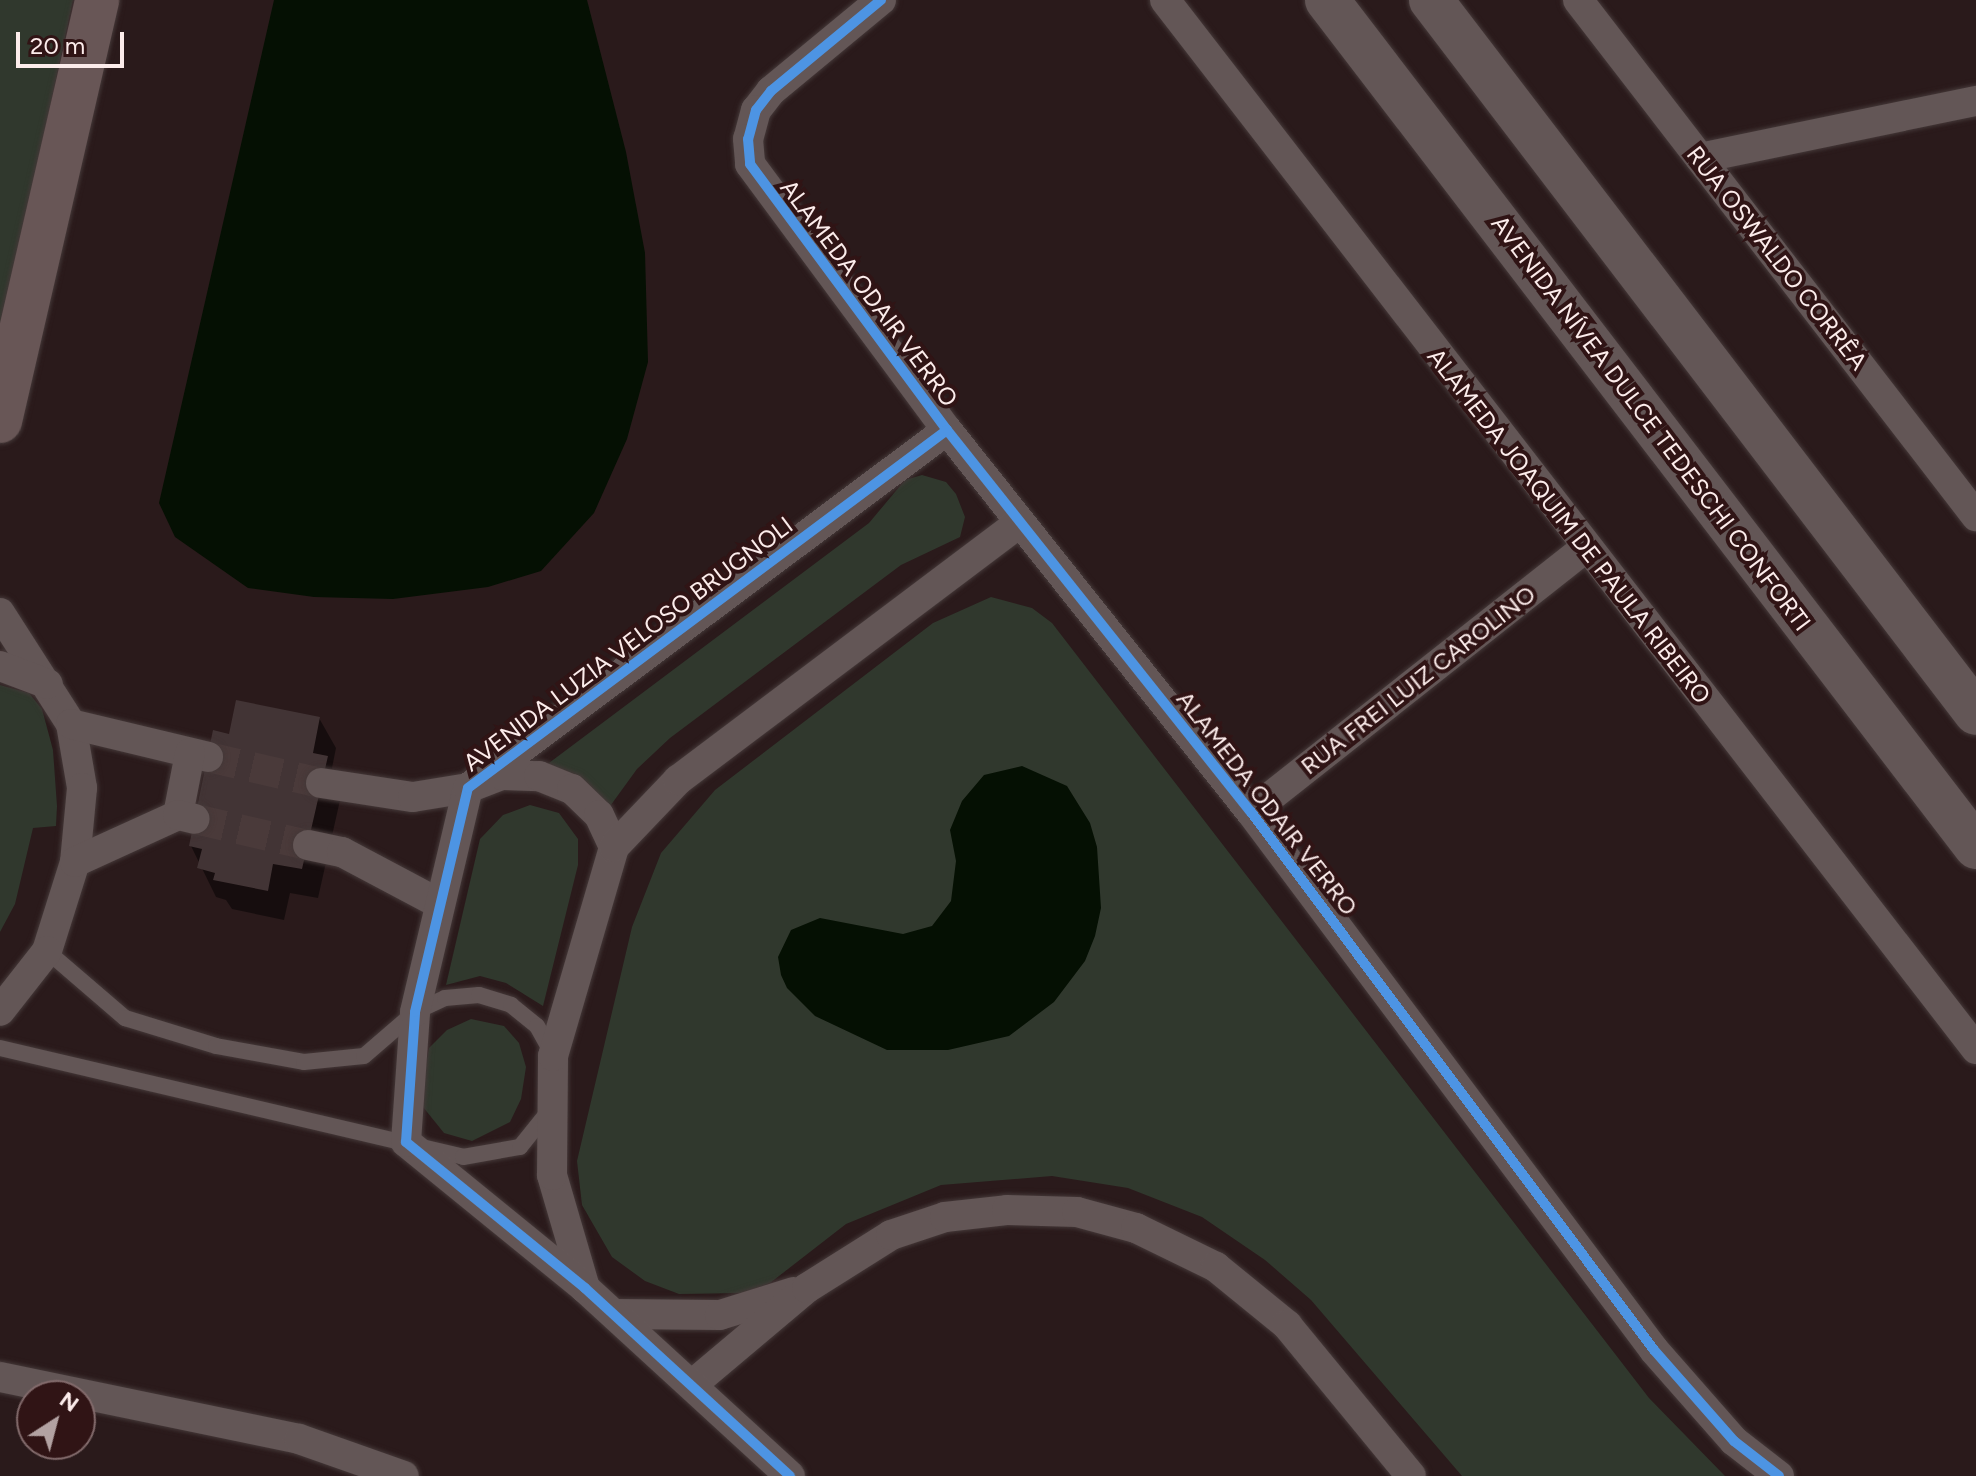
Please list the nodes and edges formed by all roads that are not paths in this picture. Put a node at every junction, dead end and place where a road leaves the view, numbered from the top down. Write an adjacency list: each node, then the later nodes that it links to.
1 (97, 0): 9 (main road)
2 (881, 0): 10 (street, ALAMEDA ODAIR VERRO)
3 (1165, 0): 13 (street, ALAMEDA JOAQUIM DE PAULA RIBEIRO)
4 (1327, 0): 24 (main road, AVENIDA NÍVEA DULCE TEDESCHI CONFORTI)
5 (1431, 0): 17 (main road)
6 (1578, 0): 8 (street, RUA OSWALDO CORRÊA)
7 (1976, 101): 8 (street)
8 (1700, 158): 11 (street, RUA OSWALDO CORRÊA)
9 (0, 421)
10 (947, 430): 12 (street, ALAMEDA ODAIR VERRO); 20 (street, AVENIDA LUZIA VELOSO BRUGNOLI)
11 (1976, 516)
12 (1020, 522): 21 (street, ALAMEDA ODAIR VERRO); 23 (street)
13 (1585, 548): 21 (street, RUA FREI LUIZ CAROLINO); 31 (street, ALAMEDA JOAQUIM DE PAULA RIBEIRO)
14 (0, 613): 16 (street)
15 (0, 666): 16 (street)
16 (48, 684): 18 (street)
17 (1976, 713)
18 (71, 724): 25 (street); 25 (street)
19 (321, 783): 20 (street)
20 (468, 788): 23 (street); 26 (street, AVENIDA LUZIA VELOSO BRUGNOLI)
21 (1251, 812): 43 (street, ALAMEDA ODAIR VERRO)
22 (308, 845): 26 (street)
23 (614, 847): 32 (street)
24 (1976, 847)
25 (75, 862): 27 (street)
26 (440, 904): 29 (street, AVENIDA LUZIA VELOSO BRUGNOLI)
27 (47, 951): 28 (street); 29 (lane)
28 (0, 1011)
29 (415, 1012): 32 (lane); 34 (street, AVENIDA LUZIA VELOSO BRUGNOLI)
30 (0, 1048): 34 (lane)
31 (1976, 1049)
32 (553, 1056): 33 (street)
33 (550, 1110): 34 (lane); 35 (street)
34 (406, 1142): 35 (street)
35 (585, 1288): 37 (street)
36 (807, 1288): 37 (street); 39 (street); 42 (street)
37 (615, 1314): 39 (street)
38 (0, 1377): 40 (street)
39 (693, 1384): 41 (street)
40 (404, 1476)
41 (790, 1476)
42 (1411, 1476)
43 (1779, 1476)

